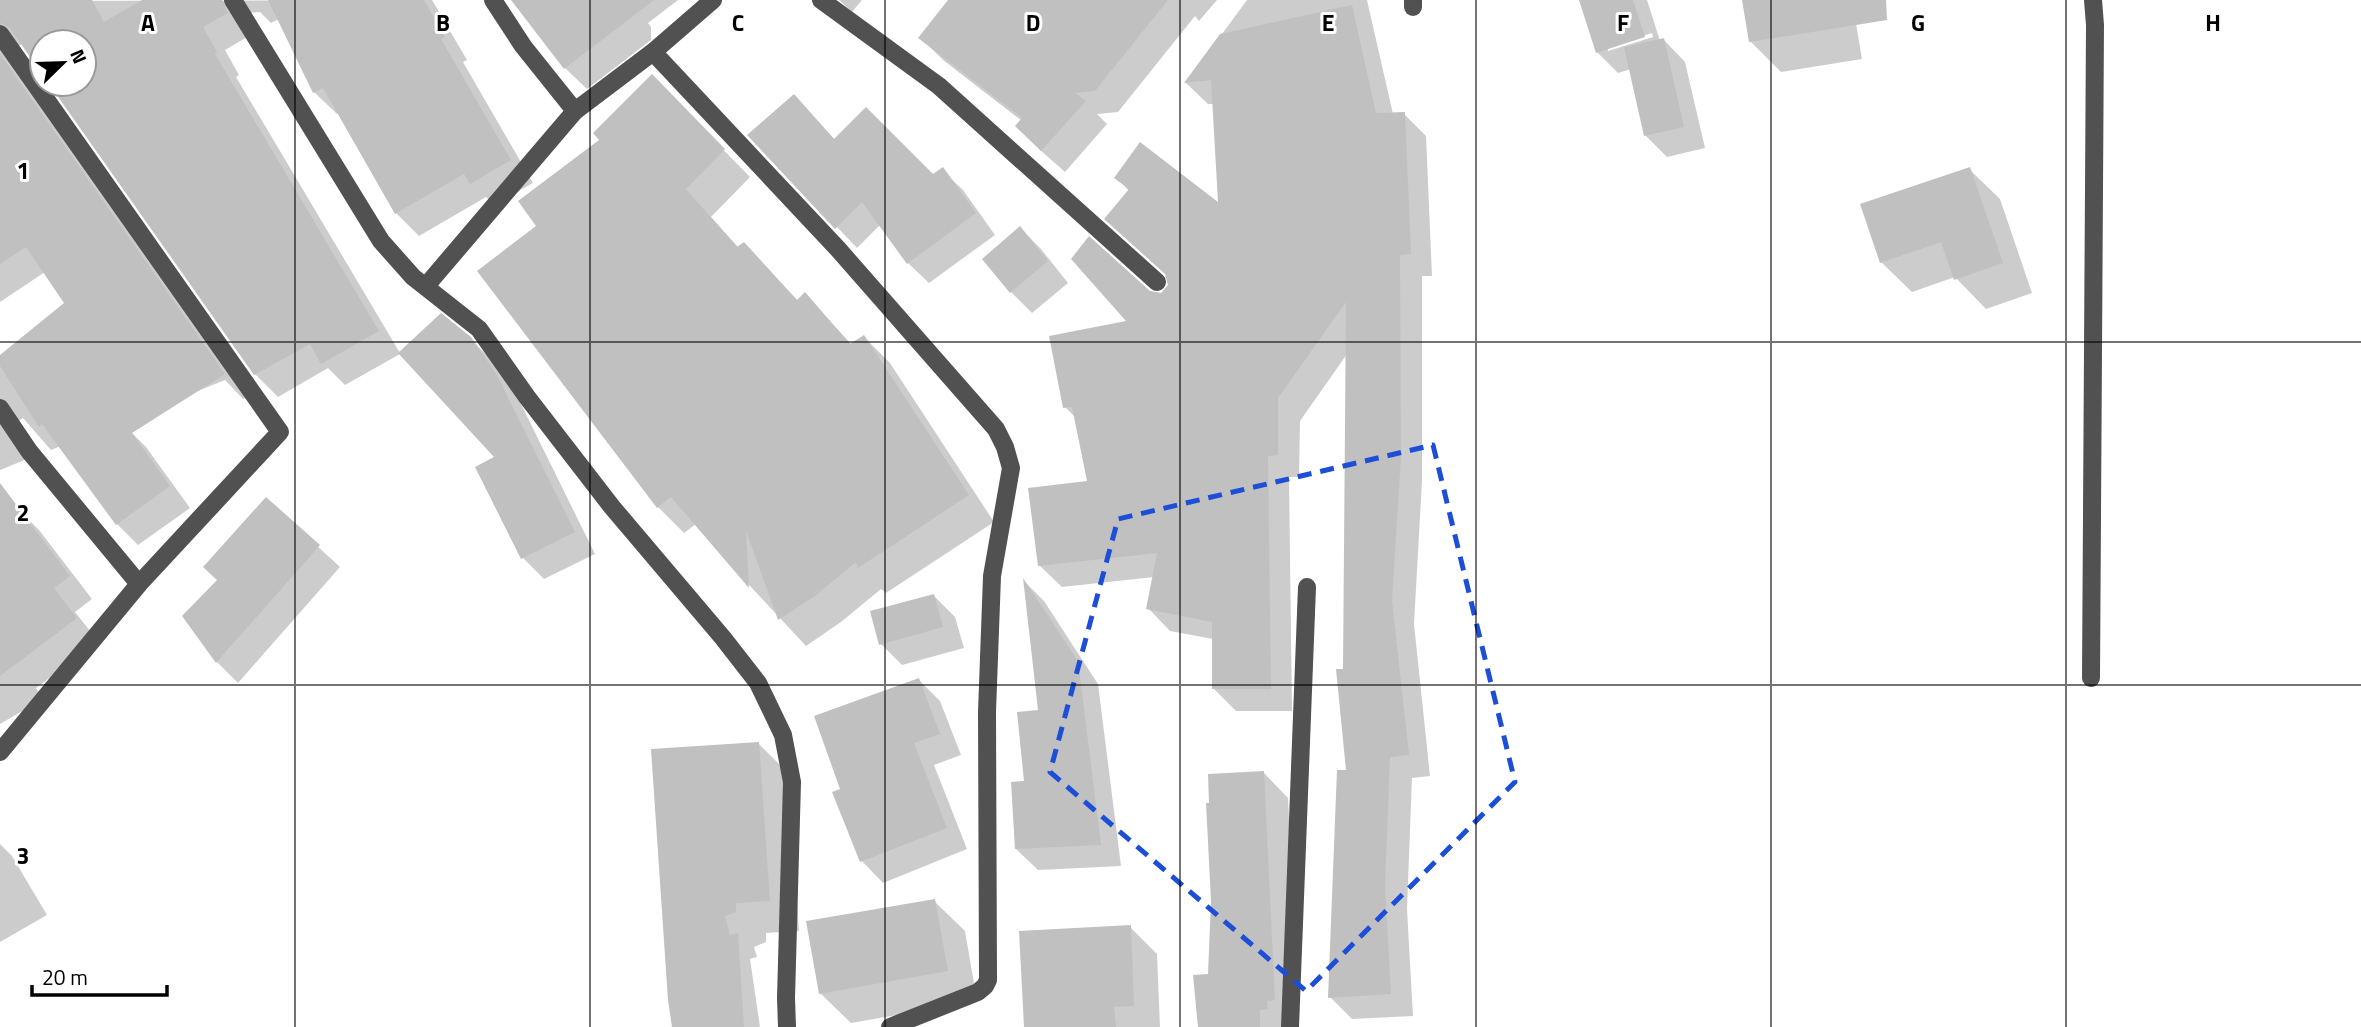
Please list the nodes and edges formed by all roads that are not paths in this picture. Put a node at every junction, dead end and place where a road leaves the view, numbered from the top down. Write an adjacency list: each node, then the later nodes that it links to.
1 (233, 0): 10 (street)
2 (493, 0): 8 (street)
3 (713, 0): 7 (street)
4 (821, 0): 9 (street)
5 (2092, 0): 14 (street)
6 (0, 34): 12 (street)
7 (653, 52): 8 (street); 17 (street)
8 (575, 111): 10 (street)
9 (1157, 282)
10 (426, 286): 16 (street)
11 (0, 408): 12 (street)
12 (139, 583): 15 (street)
13 (1307, 587): 18 (street)
14 (2091, 678)
15 (0, 752)
16 (787, 1027)
17 (890, 1027)
18 (1290, 1027)

